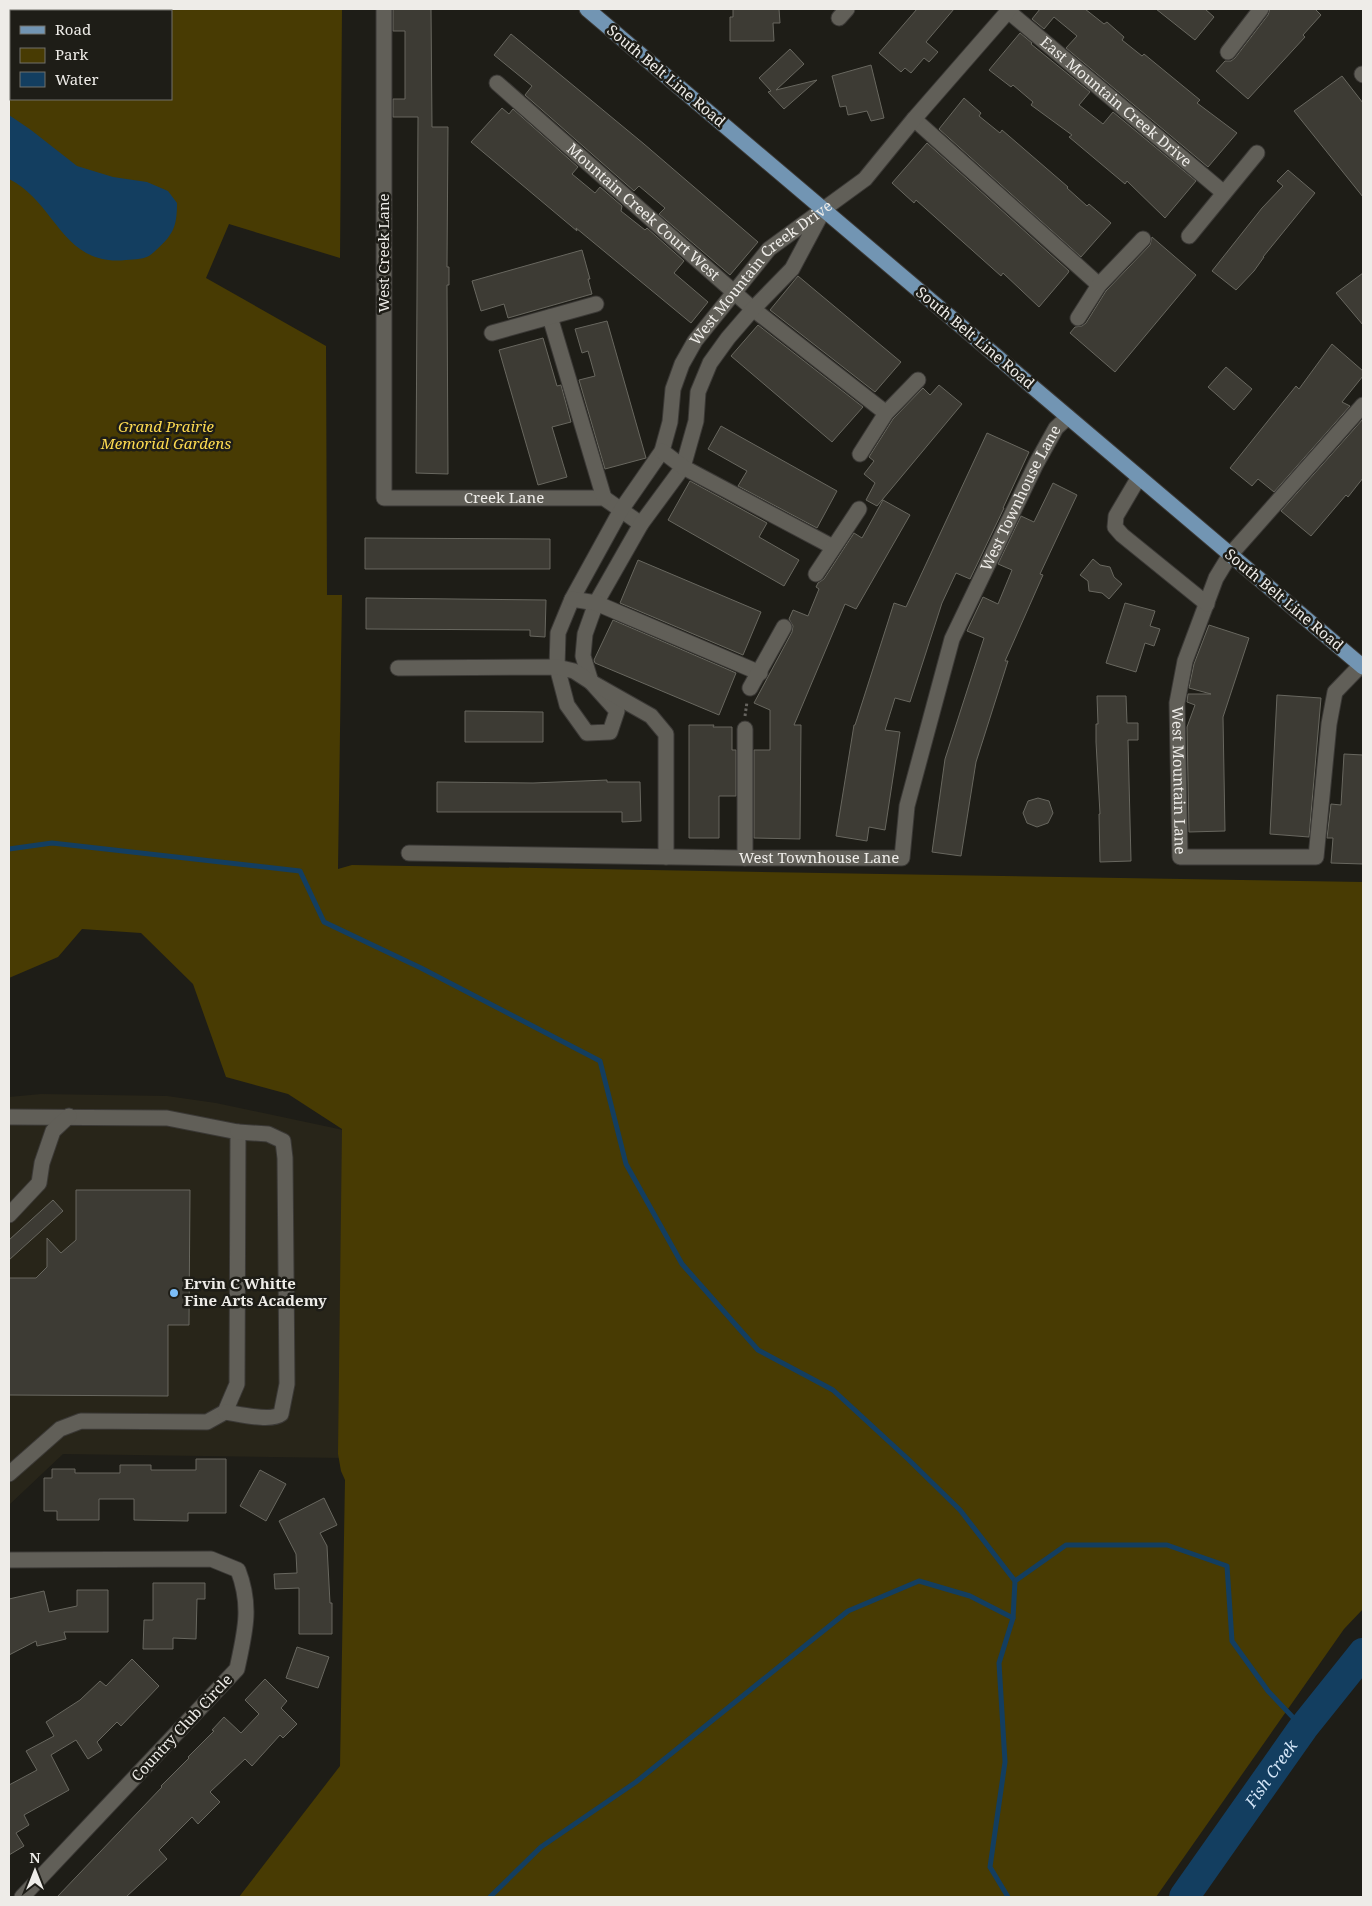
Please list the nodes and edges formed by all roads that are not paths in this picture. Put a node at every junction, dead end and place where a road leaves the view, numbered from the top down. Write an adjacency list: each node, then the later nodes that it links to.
1 (384, 9): 28 (street, West Creek Lane)
2 (587, 9): 10 (main road, South Belt Line Road)
3 (1009, 10): 7 (street, East Mountain Creek Drive); 9 (street, East Mountain Creek Drive)
4 (1255, 11): 5 (street)
5 (1228, 52)
6 (497, 83): 14 (street, Mountain Creek Court West)
7 (914, 119): 10 (street, East Mountain Creek Drive); 13 (street)
8 (1257, 153): 9 (street)
9 (1224, 193): 11 (street)
10 (824, 209): 14 (street, West Mountain Creek Drive); 16 (street, West Mountain Creek Drive); 23 (main road, South Belt Line Road)
11 (1189, 236)
12 (1143, 238): 13 (street)
13 (1099, 285): 18 (street)
14 (733, 292): 16 (street, Mountain Creek Court West); 24 (street, West Mountain Creek Drive)
15 (596, 304): 17 (street)
16 (753, 309): 22 (street, Mountain Creek Court West); 26 (street, West Mountain Creek Drive)
17 (550, 317): 19 (street); 29 (street)
18 (1078, 318)
19 (492, 333)
20 (918, 380): 22 (street)
21 (1363, 405): 34 (street, West Mountain Lane)
22 (886, 413): 25 (street)
23 (1068, 417): 27 (main road, South Belt Line Road); 49 (street, West Townhouse Lane)
24 (662, 451): 26 (street); 31 (street, West Mountain Creek Drive)
25 (860, 454)
26 (683, 467): 32 (street, West Mountain Creek Drive); 33 (street)
27 (1139, 477): 34 (main road, South Belt Line Road); 38 (street)
28 (384, 498): 29 (street, Creek Lane)
29 (604, 498): 31 (street)
30 (859, 509): 33 (street)
31 (621, 510): 32 (street); 36 (street, West Mountain Creek Drive)
32 (641, 524): 37 (street, West Mountain Creek Drive)
33 (833, 547): 35 (street)
34 (1230, 555): 38 (street, West Mountain Lane); 40 (main road, South Belt Line Road)
35 (816, 574)
36 (572, 599): 37 (street); 41 (street, West Mountain Creek Drive)
37 (596, 603): 43 (street); 44 (street, West Mountain Creek Drive)
38 (1207, 604): 40 (street, West Mountain Lane)
39 (784, 627): 43 (street)
40 (1363, 665)
41 (557, 667): 42 (street, West Mountain Creek Drive); 44 (street, West Mountain Creek Drive); 44 (street, West Mountain Creek Drive)
42 (398, 668)
43 (760, 673): 45 (street)
44 (591, 682): 48 (street, West Mountain Creek Drive)
45 (750, 688)
46 (745, 729): 49 (street)
47 (409, 853): 48 (street, West Townhouse Lane)
48 (666, 857): 49 (street, West Townhouse Lane)
49 (745, 858)
50 (70, 1116): 51 (street); 52 (street); 53 (street)
51 (9, 1117)
52 (238, 1132): 54 (street); 54 (street)
53 (9, 1215)
54 (226, 1412): 55 (street)
55 (9, 1474)
56 (9, 1560): 57 (street, Country Club Circle)
57 (22, 1897)

